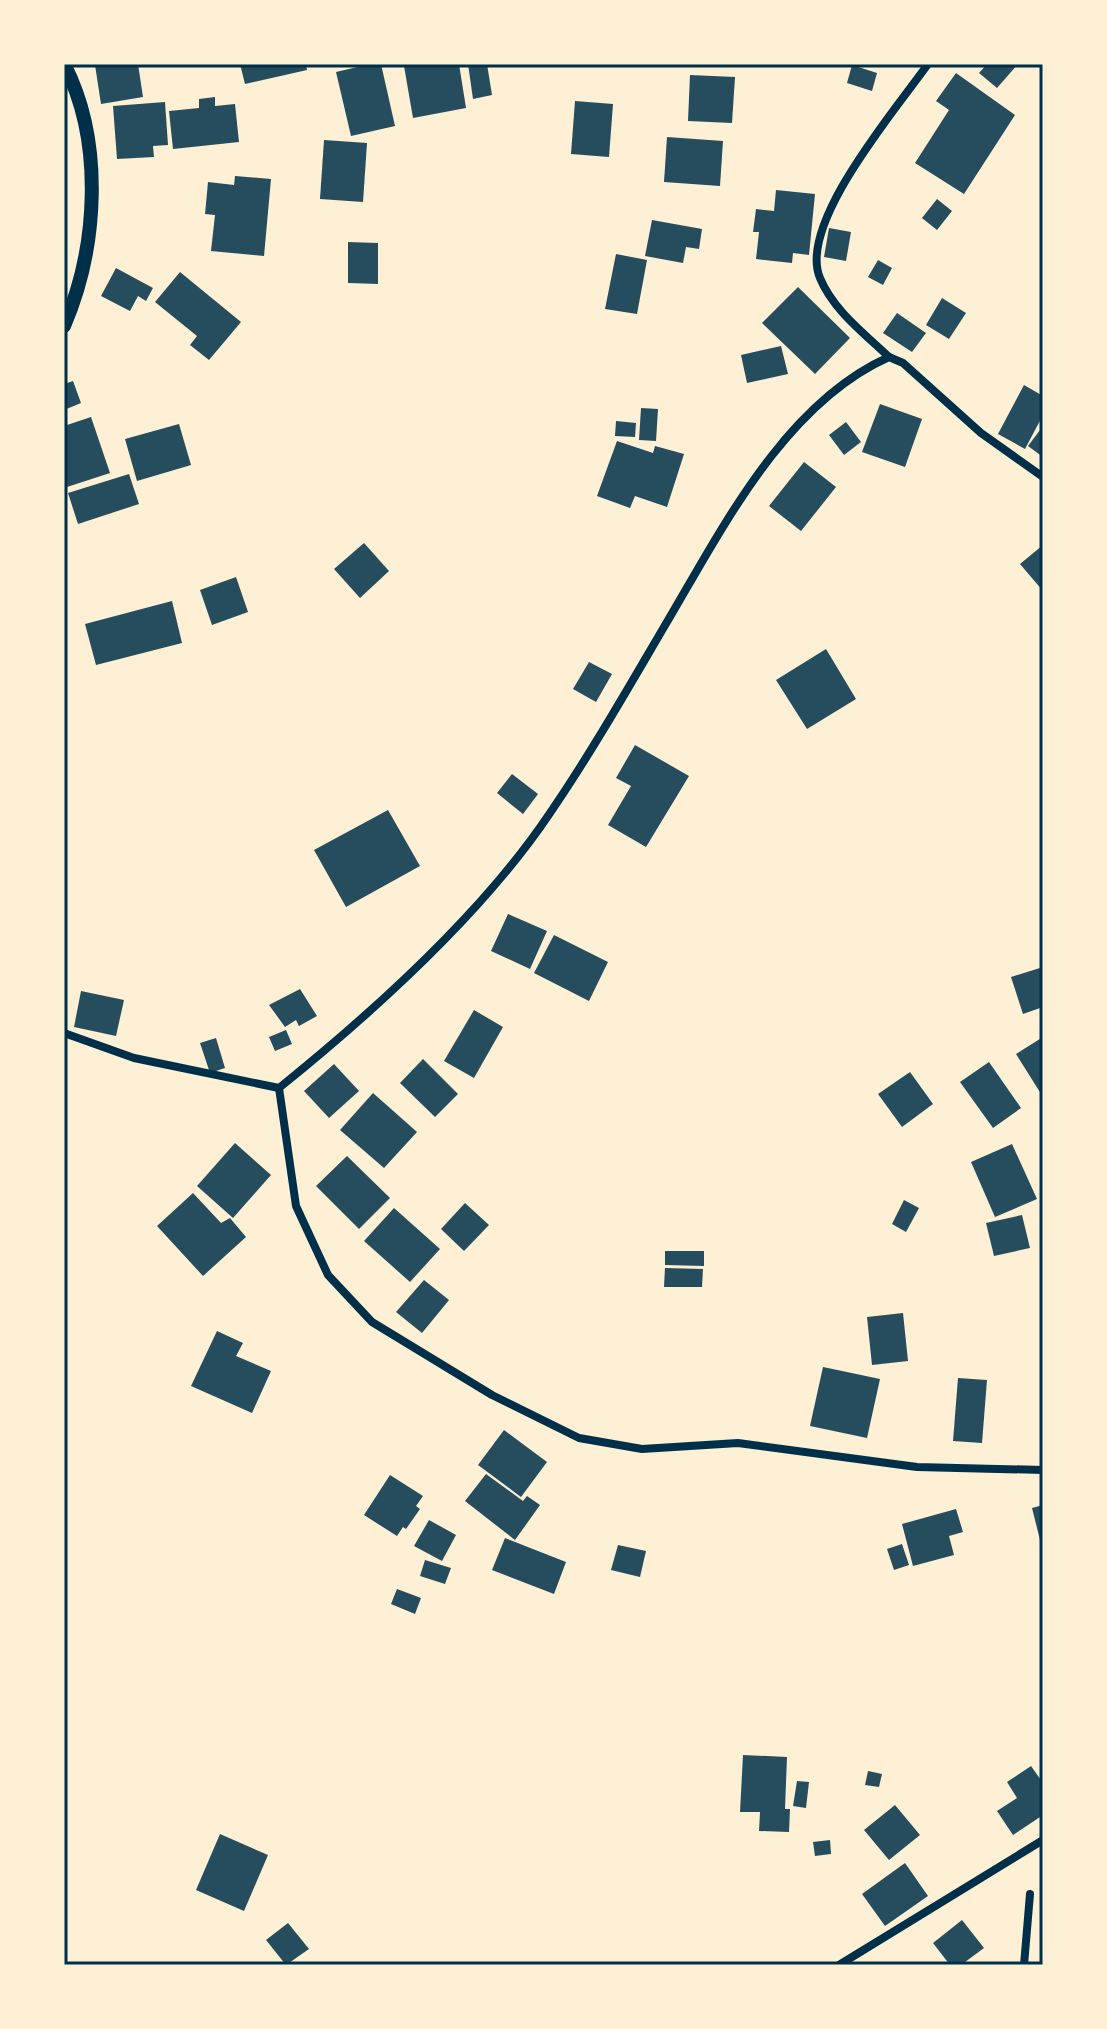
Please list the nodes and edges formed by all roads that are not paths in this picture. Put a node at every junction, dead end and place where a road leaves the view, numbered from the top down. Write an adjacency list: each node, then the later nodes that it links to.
1 (64, 64): 3 (street)
2 (928, 64): 4 (street)
3 (64, 326)
4 (889, 357): 5 (street); 7 (street)
5 (1043, 477)
6 (64, 1033): 7 (street)
7 (279, 1088): 8 (street)
8 (1043, 1470)
9 (1043, 1840): 11 (street)
10 (1030, 1894): 12 (street)
11 (839, 1965)
12 (1024, 1965)

